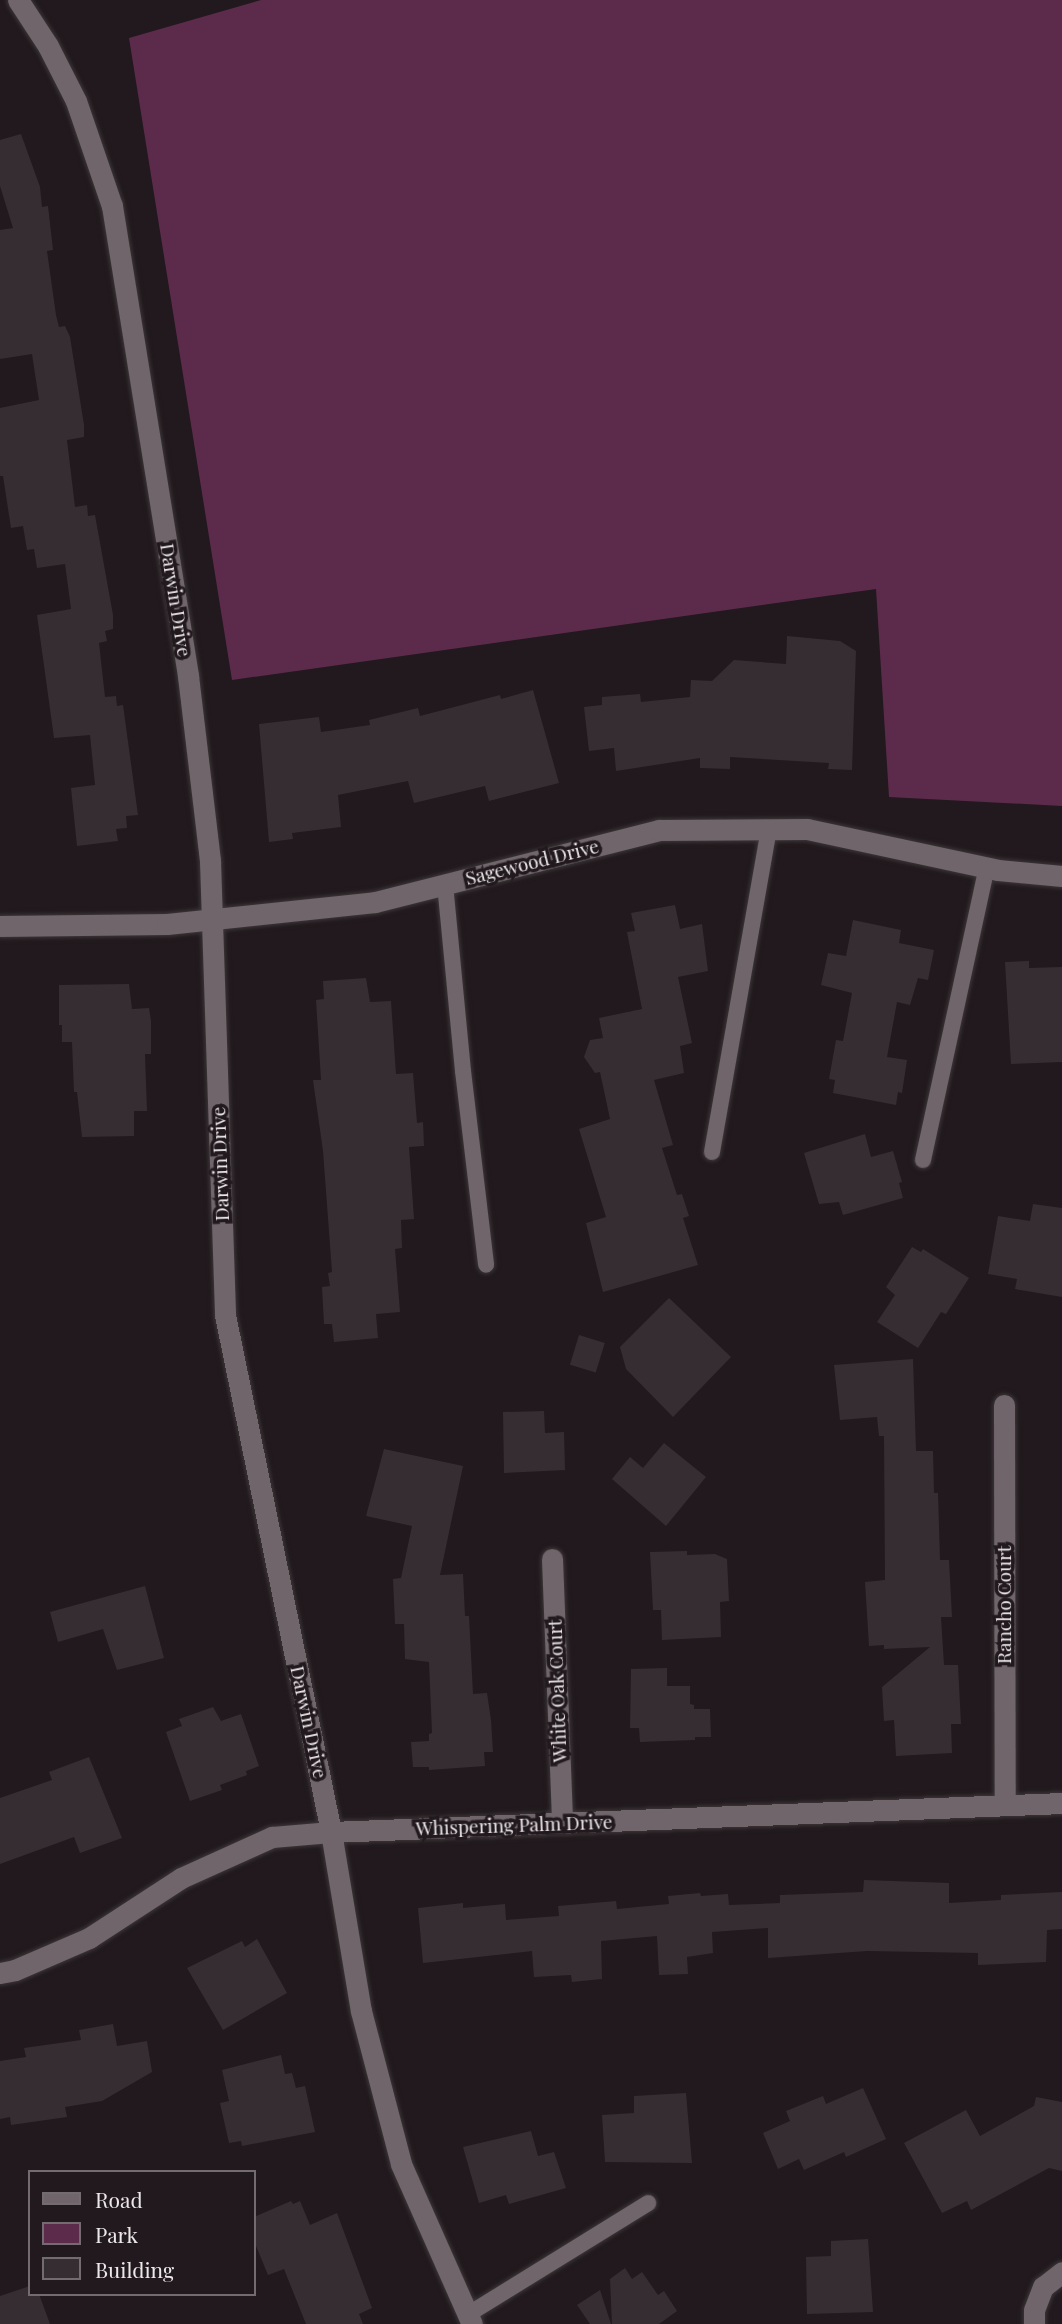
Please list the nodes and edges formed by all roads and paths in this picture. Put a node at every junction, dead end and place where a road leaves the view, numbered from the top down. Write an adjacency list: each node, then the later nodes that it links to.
1 (18, 0): 6 (street, Darwin Drive)
2 (769, 829): 3 (street, Sagewood Drive); 5 (street, Sagewood Drive); 8 (lane)
3 (987, 867): 4 (street, Sagewood Drive); 9 (lane)
4 (1062, 876)
5 (445, 884): 6 (street, Sagewood Drive); 10 (lane)
6 (213, 919): 7 (street, Sagewood Drive); 16 (street, Darwin Drive)
7 (0, 926)
8 (712, 1152)
9 (923, 1160)
10 (486, 1265)
11 (1004, 1405): 14 (street, Rancho Court)
12 (552, 1559): 15 (street, White Oak Court)
13 (1062, 1803): 14 (street, Whispering Palm Drive)
14 (1004, 1805): 15 (street, Whispering Palm Drive)
15 (562, 1823): 16 (street, Whispering Palm Drive)
16 (331, 1832): 17 (street, Whispering Palm Drive); 20 (street, Darwin Drive)
17 (0, 1973)
18 (648, 2203): 20 (lane)
19 (1062, 2272): 21 (street)
20 (470, 2320)
21 (1034, 2324)

